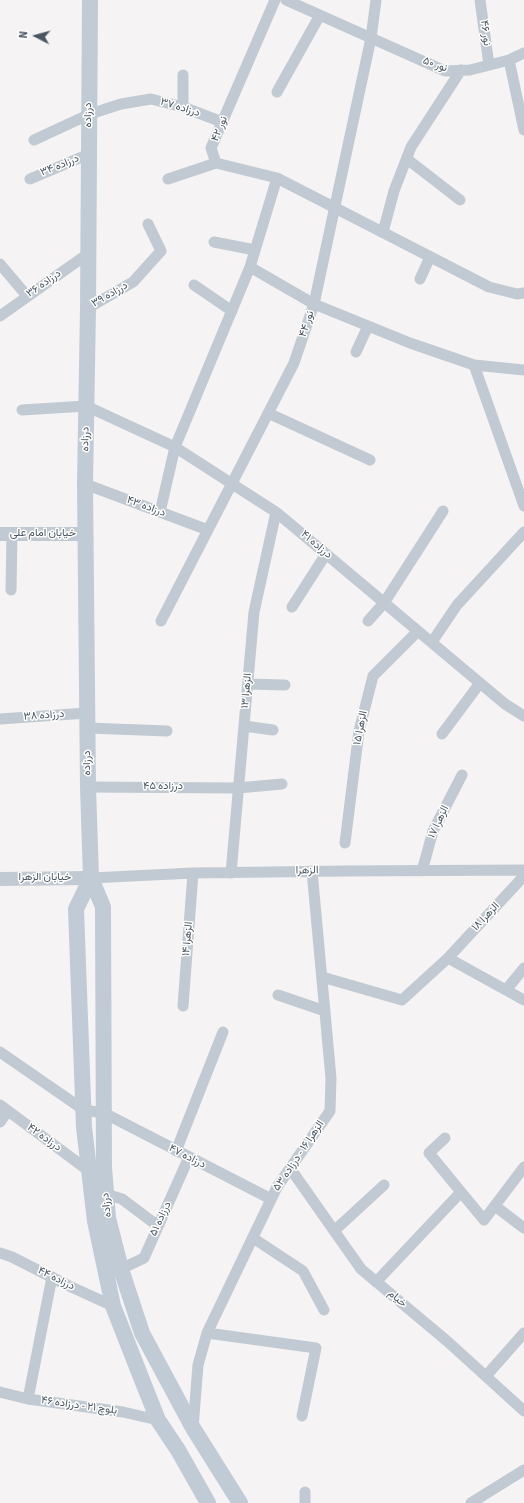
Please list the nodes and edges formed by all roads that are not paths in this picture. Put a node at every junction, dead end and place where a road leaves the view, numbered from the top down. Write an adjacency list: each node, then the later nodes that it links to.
1 (90, 0): 15 (main road, درزاده)
2 (276, 0): 16 (street, نور ۴۲)
3 (286, 0): 6 (street)
4 (376, 0): 7 (street, نور ۴۴)
5 (480, 0): 10 (street, نور ۴۶)
6 (320, 15): 7 (street); 13 (street)
7 (371, 38): 11 (street, نور ۵۰); 26 (street, نور ۴۴)
8 (524, 53): 9 (street, نور ۵۰)
9 (509, 60): 10 (street, نور ۵۰); 17 (street)
10 (489, 65): 11 (street, نور ۵۰)
11 (461, 70): 20 (street)
12 (183, 75): 14 (street)
13 (277, 92)
14 (183, 107): 15 (street, درزاده ۳۷); 16 (street, درزاده ۳۷)
15 (90, 114): 18 (street, درزاده ۳۷); 19 (main road, درزاده)
16 (222, 122): 21 (street, نور ۴۲)
17 (524, 130)
18 (34, 140)
19 (89, 154): 23 (street, درزاده ۳۴); 31 (main road, درزاده)
20 (407, 159): 25 (street); 28 (street)
21 (216, 163): 22 (street); 24 (street)
22 (277, 178): 26 (street); 30 (street)
23 (30, 179)
24 (168, 179)
25 (460, 200)
26 (335, 207): 28 (street); 39 (street, نور ۴۴)
27 (148, 224): 40 (street, درزاده ۳۹)
28 (383, 232): 32 (street)
29 (214, 242): 30 (street)
30 (255, 250): 34 (street)
31 (89, 253): 38 (street, درزاده ۳۶); 40 (main road, درزاده)
32 (430, 257): 35 (street); 37 (street)
33 (0, 264): 38 (street)
34 (250, 267): 39 (street); 41 (street)
35 (420, 278)
36 (194, 285): 41 (street)
37 (524, 293)
38 (27, 296): 42 (street, درزاده ۳۶)
39 (314, 304): 43 (street); 49 (street, نور ۴۴)
40 (88, 308): 47 (main road, درزاده)
41 (232, 312): 50 (street)
42 (0, 316)
43 (368, 326): 44 (street); 45 (street)
44 (356, 352)
45 (474, 365): 46 (street); 54 (street)
46 (524, 370)
47 (86, 406): 48 (street); 50 (street, درزاده ۴۱); 53 (main road, درزاده)
48 (22, 410)
49 (268, 413): 51 (street); 52 (street, نور ۴۴)
50 (175, 447): 52 (street, درزاده ۴۱); 56 (street)
51 (370, 460)
52 (232, 483): 57 (street, درزاده ۴۱); 58 (street, نور ۴۴)
53 (85, 484): 56 (street, درزاده ۴۳); 61 (main road, درزاده)
54 (524, 506)
55 (443, 511): 64 (street)
56 (160, 512): 58 (street, درزاده ۴۳)
57 (276, 512): 62 (street, درزاده ۴۱); 71 (street, الزهرا ۱۳)
58 (208, 530): 66 (street, نور ۴۴)
59 (524, 532): 69 (street)
60 (6, 534): 61 (street, خیابان امام علی); 63 (street)
61 (86, 534): 75 (main road, درزاده)
62 (326, 554): 64 (street, درزاده ۴۱); 65 (street)
63 (11, 590)
64 (384, 603): 67 (street); 68 (street, درزاده ۴۱)
65 (292, 607)
66 (161, 621)
67 (368, 621)
68 (418, 631): 69 (street, درزاده ۴۱); 84 (street, الزهرا ۱۵)
69 (432, 642): 70 (street, درزاده ۴۱)
70 (480, 683): 73 (street, درزاده ۴۱); 79 (street)
71 (248, 684): 72 (street); 76 (street, الزهرا ۱۳)
72 (285, 685)
73 (523, 713)
74 (0, 719): 75 (street, درزاده ۳۸)
75 (88, 720): 78 (street, درزاده ۳۸); 82 (main road, درزاده)
76 (244, 726): 77 (street); 83 (street, الزهرا ۱۳)
77 (273, 730)
78 (167, 731)
79 (442, 734)
80 (462, 775): 87 (street, الزهرا ۱۷)
81 (282, 784): 83 (street, درزاده ۴۵)
82 (88, 787): 83 (street, درزاده ۴۵); 91 (main road, درزاده)
83 (238, 788): 88 (street, الزهرا ۱۳)
84 (345, 843)
85 (524, 870): 87 (street, الزهرا)
86 (312, 871): 87 (street, الزهرا); 88 (street, الزهرا); 95 (street, الزهرا ۱۶ - درزاده ۵۳)
87 (422, 871)
88 (231, 873): 89 (street, الزهرا)
89 (193, 874): 91 (street, الزهرا); 99 (street, الزهرا ۱۴)
90 (524, 876): 93 (street, الزهرا ۱۸)
91 (91, 878): 92 (street, خیابان الزهرا); 104 (main road, درزاده); 105 (main road, درزاده)
92 (0, 879)
93 (448, 958): 95 (street, الزهرا ۱۸); 96 (street)
94 (524, 968): 96 (street)
95 (322, 977): 100 (street, الزهرا ۱۶ - درزاده ۵۳)
96 (506, 990): 98 (street)
97 (278, 995): 100 (street)
98 (524, 1000)
99 (183, 1006)
100 (325, 1011): 111 (street, الزهرا ۱۶ - درزاده ۵۳)
101 (223, 1032): 108 (street)
102 (0, 1052): 104 (street)
103 (4, 1108): 106 (street); 112 (street, درزاده ۴۲)
104 (84, 1110): 105 (street, درزاده ۴۷); 112 (main road, درزاده)
105 (104, 1113): 108 (street, درزاده ۴۷); 115 (main road, درزاده)
106 (0, 1122)
107 (445, 1138): 114 (street)
108 (176, 1151): 109 (street, درزاده ۴۷)
109 (189, 1157): 116 (street, درزاده ۴۷); 118 (street, درزاده ۵۱)
110 (524, 1167): 117 (street)
111 (290, 1168): 116 (street, الزهرا ۱۶ - درزاده ۵۳); 120 (street, خیام)
112 (89, 1171): 126 (main road, درزاده)
113 (384, 1184): 120 (street)
114 (461, 1192): 117 (street); 125 (street)
115 (106, 1194): 118 (street); 123 (main road, درزاده)
116 (271, 1200): 121 (street, الزهرا ۱۶ - درزاده ۵۳)
117 (494, 1206): 119 (street)
118 (158, 1226): 123 (street, درزاده ۵۱)
119 (524, 1228)
120 (334, 1231): 125 (street, خیام)
121 (252, 1238): 127 (street); 128 (street, الزهرا ۱۶ - درزاده ۵۳)
122 (0, 1253): 124 (street, درزاده ۴۴)
123 (121, 1270): 136 (main road, درزاده)
124 (52, 1277): 126 (street, درزاده ۴۴); 132 (street)
125 (376, 1282): 130 (street, خیام)
126 (113, 1306): 135 (main road, درزاده)
127 (324, 1310)
128 (207, 1333): 134 (street); 136 (street, الزهرا ۱۶ - درزاده ۵۳)
129 (524, 1333): 130 (street)
130 (486, 1376): 133 (street, خیام)
131 (0, 1392): 132 (street, بلوچ ۲۱ - درزاده ۴۶)
132 (28, 1399): 135 (street, بلوچ ۲۱ - درزاده ۴۶)
133 (524, 1411)
134 (302, 1416)
135 (158, 1420): 138 (main road, درزاده)
136 (193, 1428): 139 (main road, درزاده)
137 (524, 1470): 140 (street)
138 (208, 1503)
139 (240, 1503)
140 (471, 1503)

